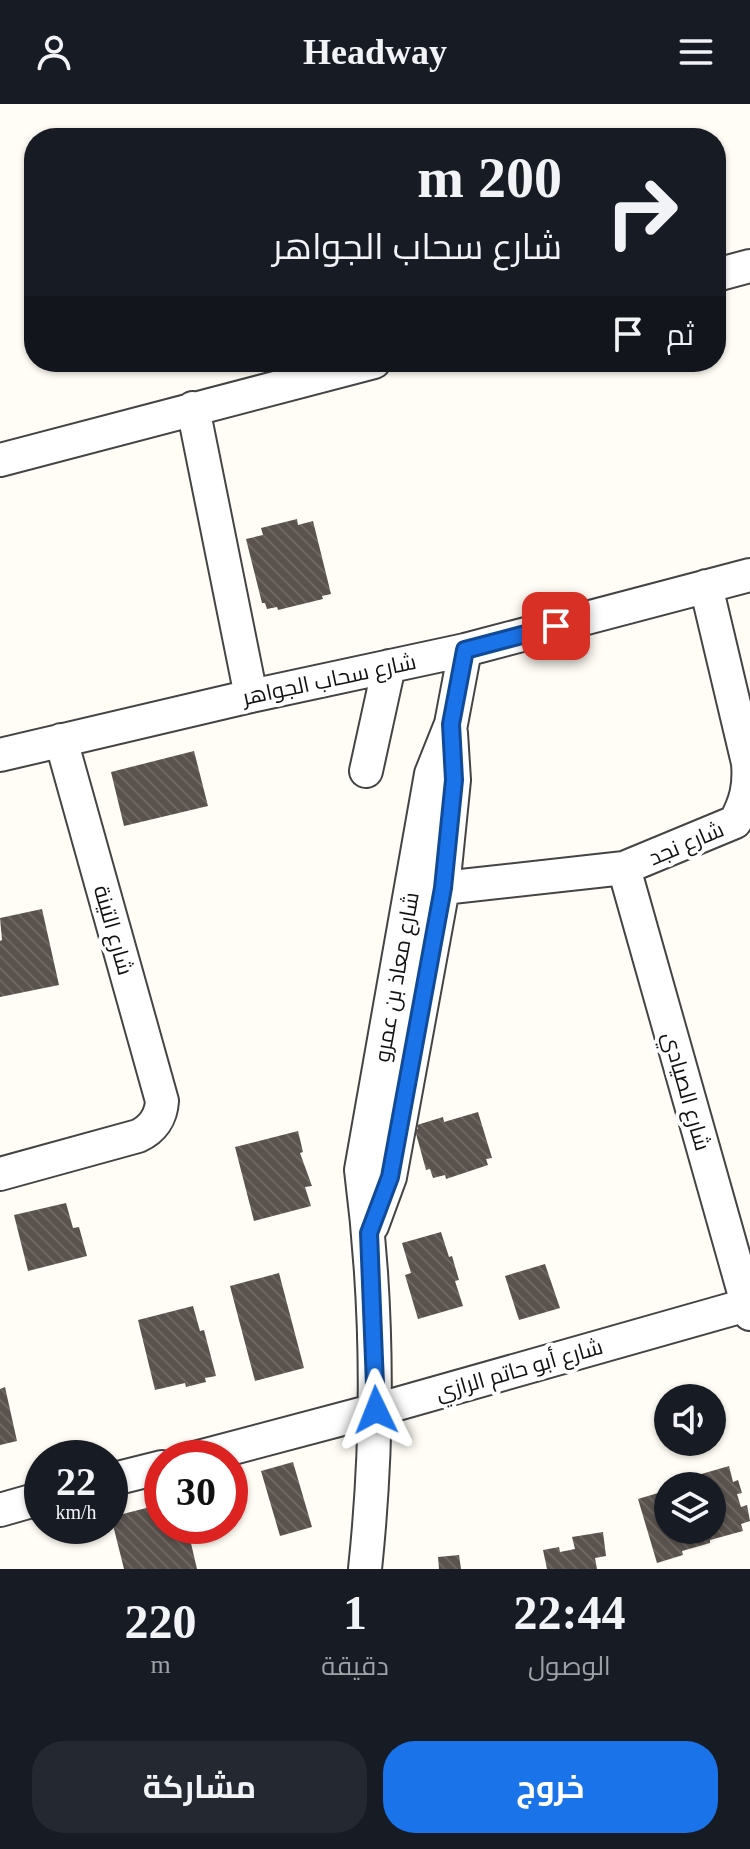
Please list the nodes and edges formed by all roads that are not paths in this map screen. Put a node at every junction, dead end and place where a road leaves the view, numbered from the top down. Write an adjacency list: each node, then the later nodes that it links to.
1 (750, 266): 2 (street)
2 (726, 272)
3 (335, 372): 4 (street)
4 (193, 408): 5 (street); 10 (street)
5 (0, 460)
6 (750, 575): 7 (street, شارع سحاب الجواهر)
7 (706, 586): 8 (street, شارع سحاب الجواهر); 15 (street, شارع نجد)
8 (465, 650): 9 (street, شارع سحاب الجواهر); 11 (street, شارع معاذ بن عمرو)
9 (389, 666): 10 (street, شارع سحاب الجواهر); 14 (street)
10 (251, 696): 12 (street, شارع سحاب الجواهر)
11 (451, 724): 16 (street, شارع معاذ بن عمرو); 18 (street, شارع معاذ بن عمرو)
12 (61, 740): 13 (street, شارع سحاب الجواهر); 17 (street, شارع التينة)
13 (0, 755)
14 (366, 771)
15 (624, 868): 16 (street, شارع نجد); 19 (street, شارع الصيادي)
16 (443, 888): 18 (street, شارع معاذ بن عمرو)
17 (0, 1174)
18 (369, 1233): 20 (street, شارع معاذ بن عمرو)
19 (749, 1308): 20 (street, شارع أبو حاتم الرازي)
20 (376, 1410): 21 (street, شارع أبو حاتم الرازي); 24 (street, شارع معاذ بن عمرو)
21 (248, 1444)
22 (24, 1503): 23 (street)
23 (0, 1510)
24 (365, 1569)

